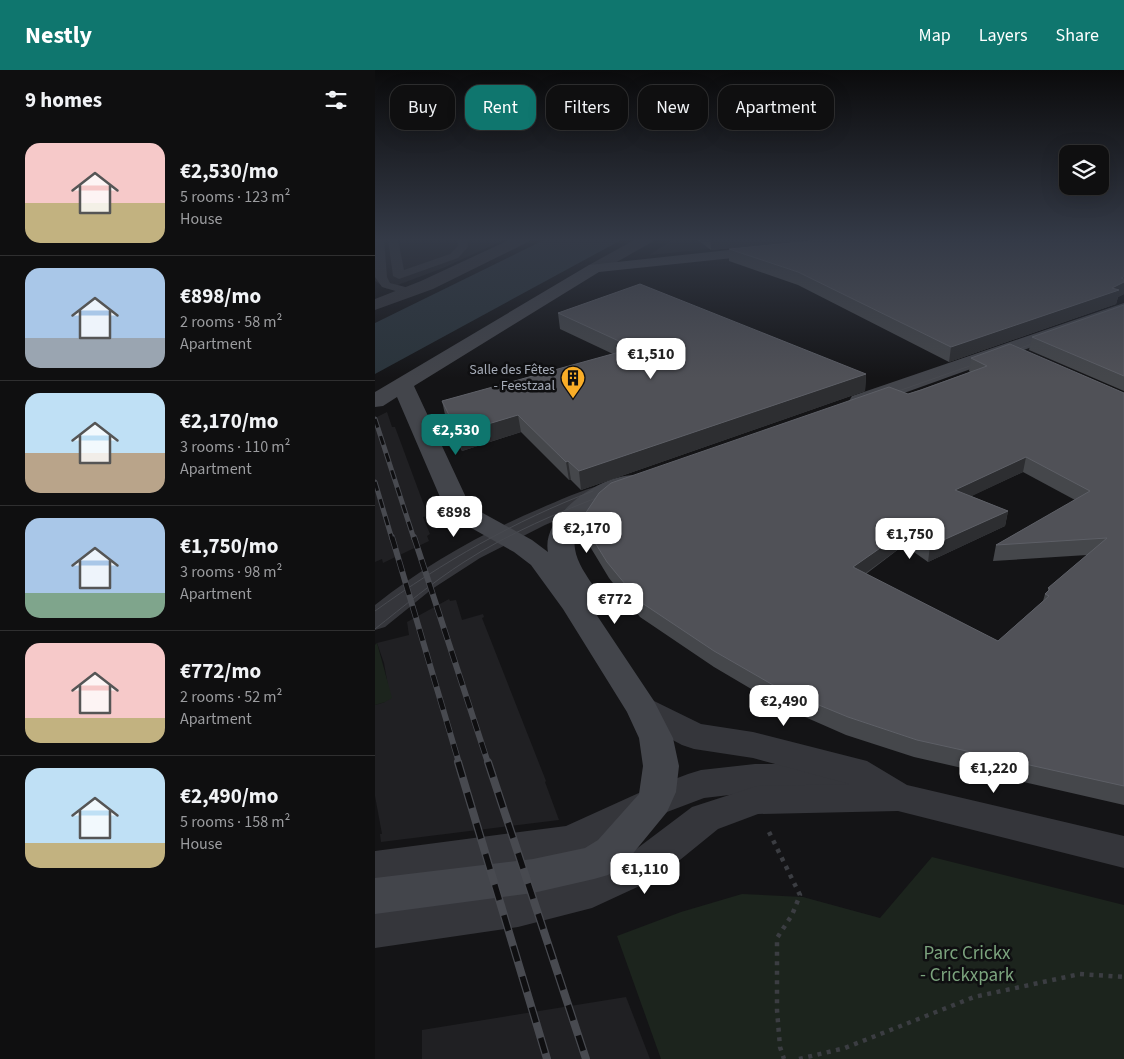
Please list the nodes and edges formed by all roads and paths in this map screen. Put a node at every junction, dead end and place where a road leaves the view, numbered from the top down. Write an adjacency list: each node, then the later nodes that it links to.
1 (387, 285): 4 (lane)
2 (427, 285): 4 (street)
3 (566, 285): 9 (main road)
4 (409, 291): 5 (street)
5 (375, 305)
6 (1124, 308): 7 (main road)
7 (1009, 349): 8 (street); 11 (main road)
8 (1030, 358)
9 (402, 384): 10 (main road); 14 (main road)
10 (375, 401)
11 (843, 407)
12 (649, 475): 13 (main road)
13 (603, 492): 14 (street); 15 (main road)
14 (502, 535): 15 (main road); 16 (street)
15 (575, 605): 17 (main road)
16 (375, 620)
17 (643, 709): 18 (street); 19 (main road)
18 (898, 797): 19 (street); 21 (street); 24 (street)
19 (655, 802): 22 (street); 23 (main road)
20 (767, 828): 26 (path)
21 (1124, 852)
22 (375, 868)
23 (375, 896)
24 (375, 929)
25 (1124, 977): 27 (path)
26 (784, 1059)
27 (799, 1059)

